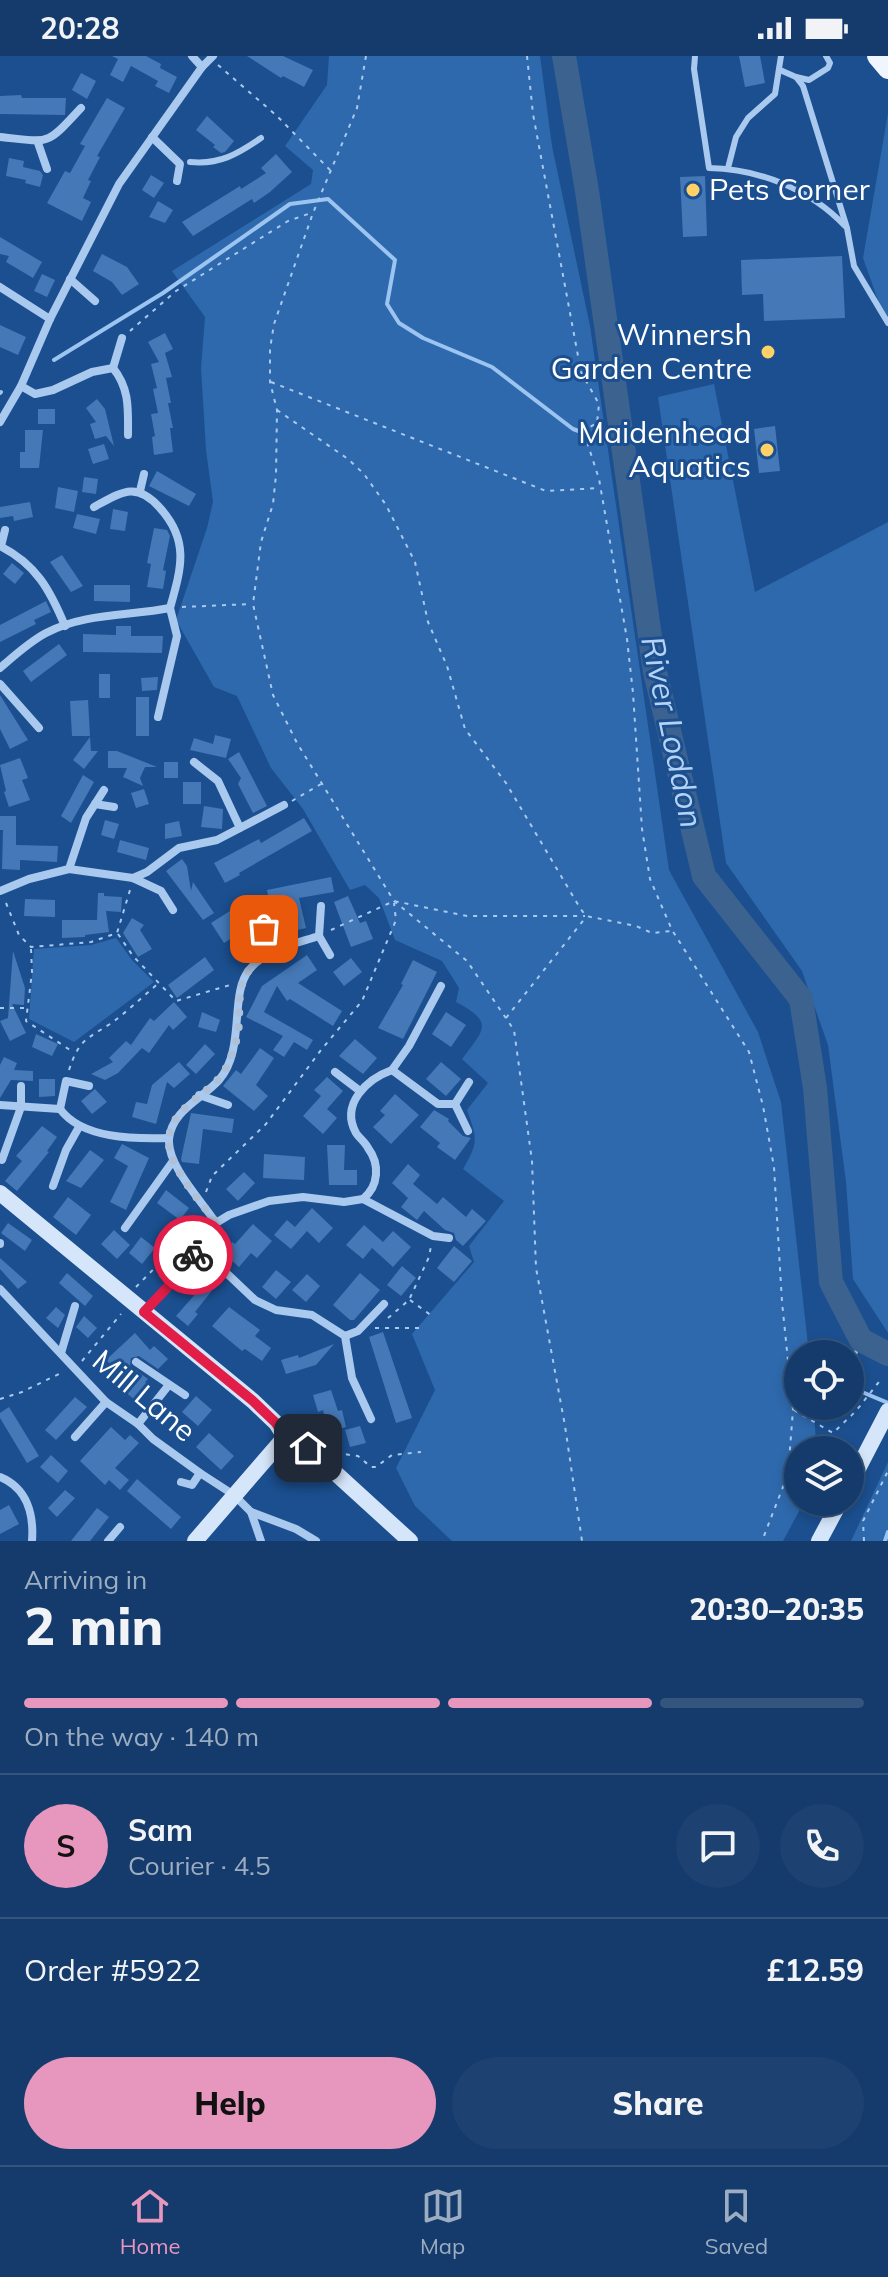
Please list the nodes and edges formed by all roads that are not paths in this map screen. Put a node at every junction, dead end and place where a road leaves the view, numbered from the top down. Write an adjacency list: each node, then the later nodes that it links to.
1 (192, 56): 7 (street)
2 (695, 56): 17 (lane)
3 (781, 56): 9 (lane)
4 (826, 56): 10 (lane)
5 (877, 56): 8 (main road)
6 (212, 57): 7 (street)
7 (202, 67): 13 (street)
8 (888, 69)
9 (780, 70): 10 (lane); 17 (lane)
10 (796, 77): 20 (lane)
11 (81, 108): 15 (street)
12 (0, 137): 15 (street)
13 (152, 137): 16 (street); 21 (street)
14 (261, 138): 16 (lane)
15 (38, 143): 18 (street)
16 (185, 163): 19 (street)
17 (728, 168): 20 (lane)
18 (47, 169)
19 (177, 181)
20 (847, 228): 25 (lane)
21 (70, 279): 23 (street); 24 (street)
22 (0, 287): 24 (street)
23 (95, 301)
24 (50, 319): 28 (street)
25 (888, 323)
26 (122, 338): 27 (street)
27 (113, 368): 28 (street); 30 (street)
28 (21, 386): 29 (street)
29 (0, 422)
30 (128, 435)
31 (144, 474): 32 (street)
32 (140, 491): 33 (street); 36 (street)
33 (94, 507)
34 (5, 530): 35 (street)
35 (1, 546): 37 (street)
36 (170, 608): 37 (street); 40 (street)
37 (65, 626): 38 (street)
38 (0, 668)
39 (0, 684): 41 (street)
40 (158, 717)
41 (39, 728)
42 (194, 762): 47 (street)
43 (104, 790): 44 (street)
44 (95, 804): 46 (street); 48 (street)
45 (284, 805): 47 (street)
46 (114, 807)
47 (240, 828): 49 (street)
48 (69, 869): 49 (street); 50 (street)
49 (133, 878): 53 (street)
50 (0, 890)
51 (321, 906): 54 (street)
52 (254, 909): 55 (street)
53 (173, 910)
54 (319, 936): 55 (street); 56 (street)
55 (275, 950): 64 (street)
56 (330, 955)
57 (441, 986): 58 (street)
58 (392, 1070): 63 (street); 65 (street)
59 (335, 1072): 63 (street)
60 (469, 1082): 65 (street)
61 (21, 1086): 68 (street)
62 (89, 1086): 69 (street)
63 (360, 1091): 77 (street)
64 (199, 1095): 67 (street); 72 (street)
65 (455, 1104): 71 (street)
66 (0, 1105): 68 (street)
67 (228, 1105)
68 (21, 1107): 69 (street); 73 (street)
69 (60, 1109): 70 (street)
70 (79, 1127): 72 (street); 75 (street)
71 (468, 1131)
72 (169, 1138): 74 (street)
73 (2, 1160)
74 (173, 1161): 78 (street); 79 (street)
75 (53, 1186)
76 (0, 1193): 85 (street)
77 (363, 1199): 78 (street); 80 (street)
78 (216, 1223): 81 (street)
79 (125, 1228)
80 (449, 1238)
81 (199, 1247): 85 (street); 86 (street)
82 (0, 1289): 87 (street, Mill Lane)
83 (384, 1304): 86 (street)
84 (75, 1306): 87 (street, Mill Lane)
85 (144, 1312): 96 (street)
86 (345, 1336): 93 (street)
87 (61, 1353): 91 (street, Mill Lane)
88 (136, 1362): 89 (street)
89 (168, 1386): 90 (street); 94 (street)
90 (185, 1395)
91 (106, 1402): 94 (street, Mill Lane); 95 (street)
92 (888, 1411): 97 (street)
93 (371, 1419)
94 (138, 1424): 98 (street, Mill Lane)
95 (75, 1437)
96 (285, 1437): 101 (street); 110 (street)
97 (864, 1457)
98 (200, 1473): 100 (street, Mill Lane); 101 (street, Mill Lane)
99 (0, 1477): 105 (street)
100 (181, 1482)
101 (234, 1495): 102 (street, Mill Lane); 107 (street)
102 (251, 1512): 108 (street, Mill Lane); 109 (street, Mill Lane)
103 (832, 1516): 111 (street)
104 (120, 1527): 106 (street)
105 (32, 1541)
106 (108, 1541)
107 (195, 1541)
108 (261, 1541)
109 (316, 1541)
110 (410, 1541)
111 (819, 1541)

